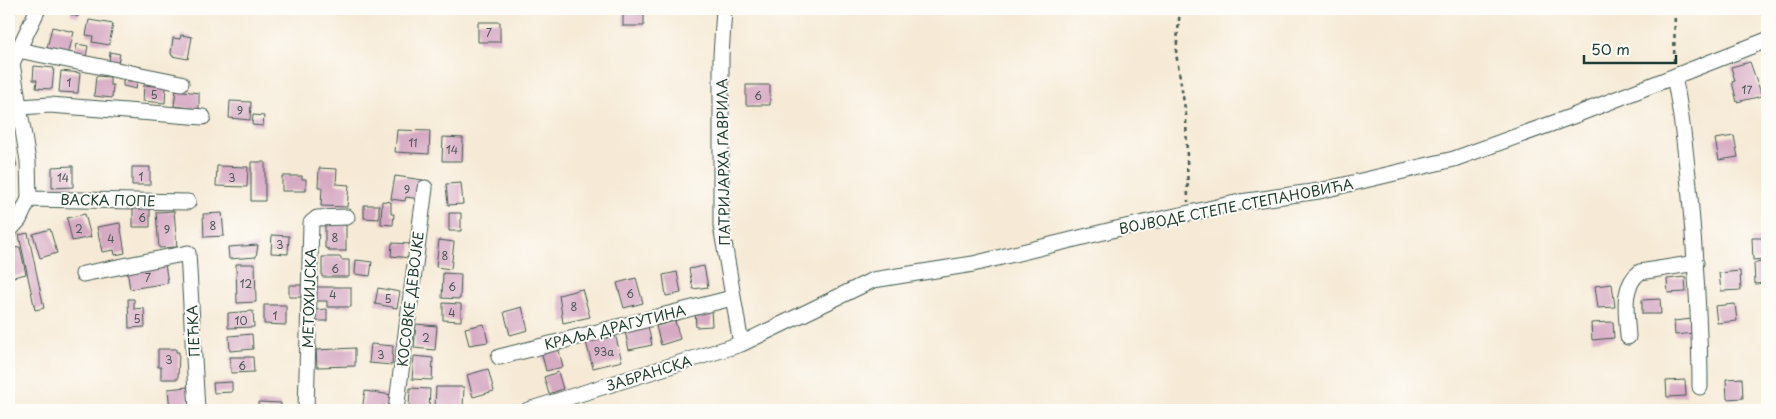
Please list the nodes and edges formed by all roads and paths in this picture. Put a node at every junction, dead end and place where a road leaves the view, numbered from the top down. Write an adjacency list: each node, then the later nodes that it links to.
1 (38, 9): 6 (street)
2 (724, 9): 19 (street, ПАТРИЈАРХА ГАВРИЛА)
3 (1180, 9): 14 (path)
4 (1675, 9): 7 (path)
5 (1767, 40): 7 (street, ВОЈВОДЕ СТЕПЕ СТЕПАНОВИЋА)
6 (18, 50): 8 (street); 9 (street)
7 (1674, 77): 14 (street, ВОЈВОДЕ СТЕПЕ СТЕПАНОВИЋА); 17 (street)
8 (180, 83)
9 (21, 107): 10 (street); 12 (street)
10 (203, 117)
11 (425, 188): 26 (street, КОСОВКЕ ДЕВОЈКЕ)
12 (29, 199): 13 (street, ВАСКА ПОПЕ); 16 (street)
13 (188, 202)
14 (1188, 213): 21 (street, ВОЈВОДЕ СТЕПЕ СТЕПАНОВИЋА)
15 (347, 217): 25 (street, МЕТОХИЈСКА)
16 (9, 231)
17 (1696, 263): 20 (street); 23 (street)
18 (83, 274): 24 (street, ПЕЋКА)
19 (732, 298): 21 (street, ПАТРИЈАРХА ГАВРИЛА); 22 (street, КРАЉА ДРАГУТИНА)
20 (1628, 337)
21 (741, 344): 27 (street, ЗАБРАНСКА)
22 (499, 357)
23 (1700, 387)
24 (197, 410)
25 (306, 410)
26 (396, 410)
27 (528, 410)

